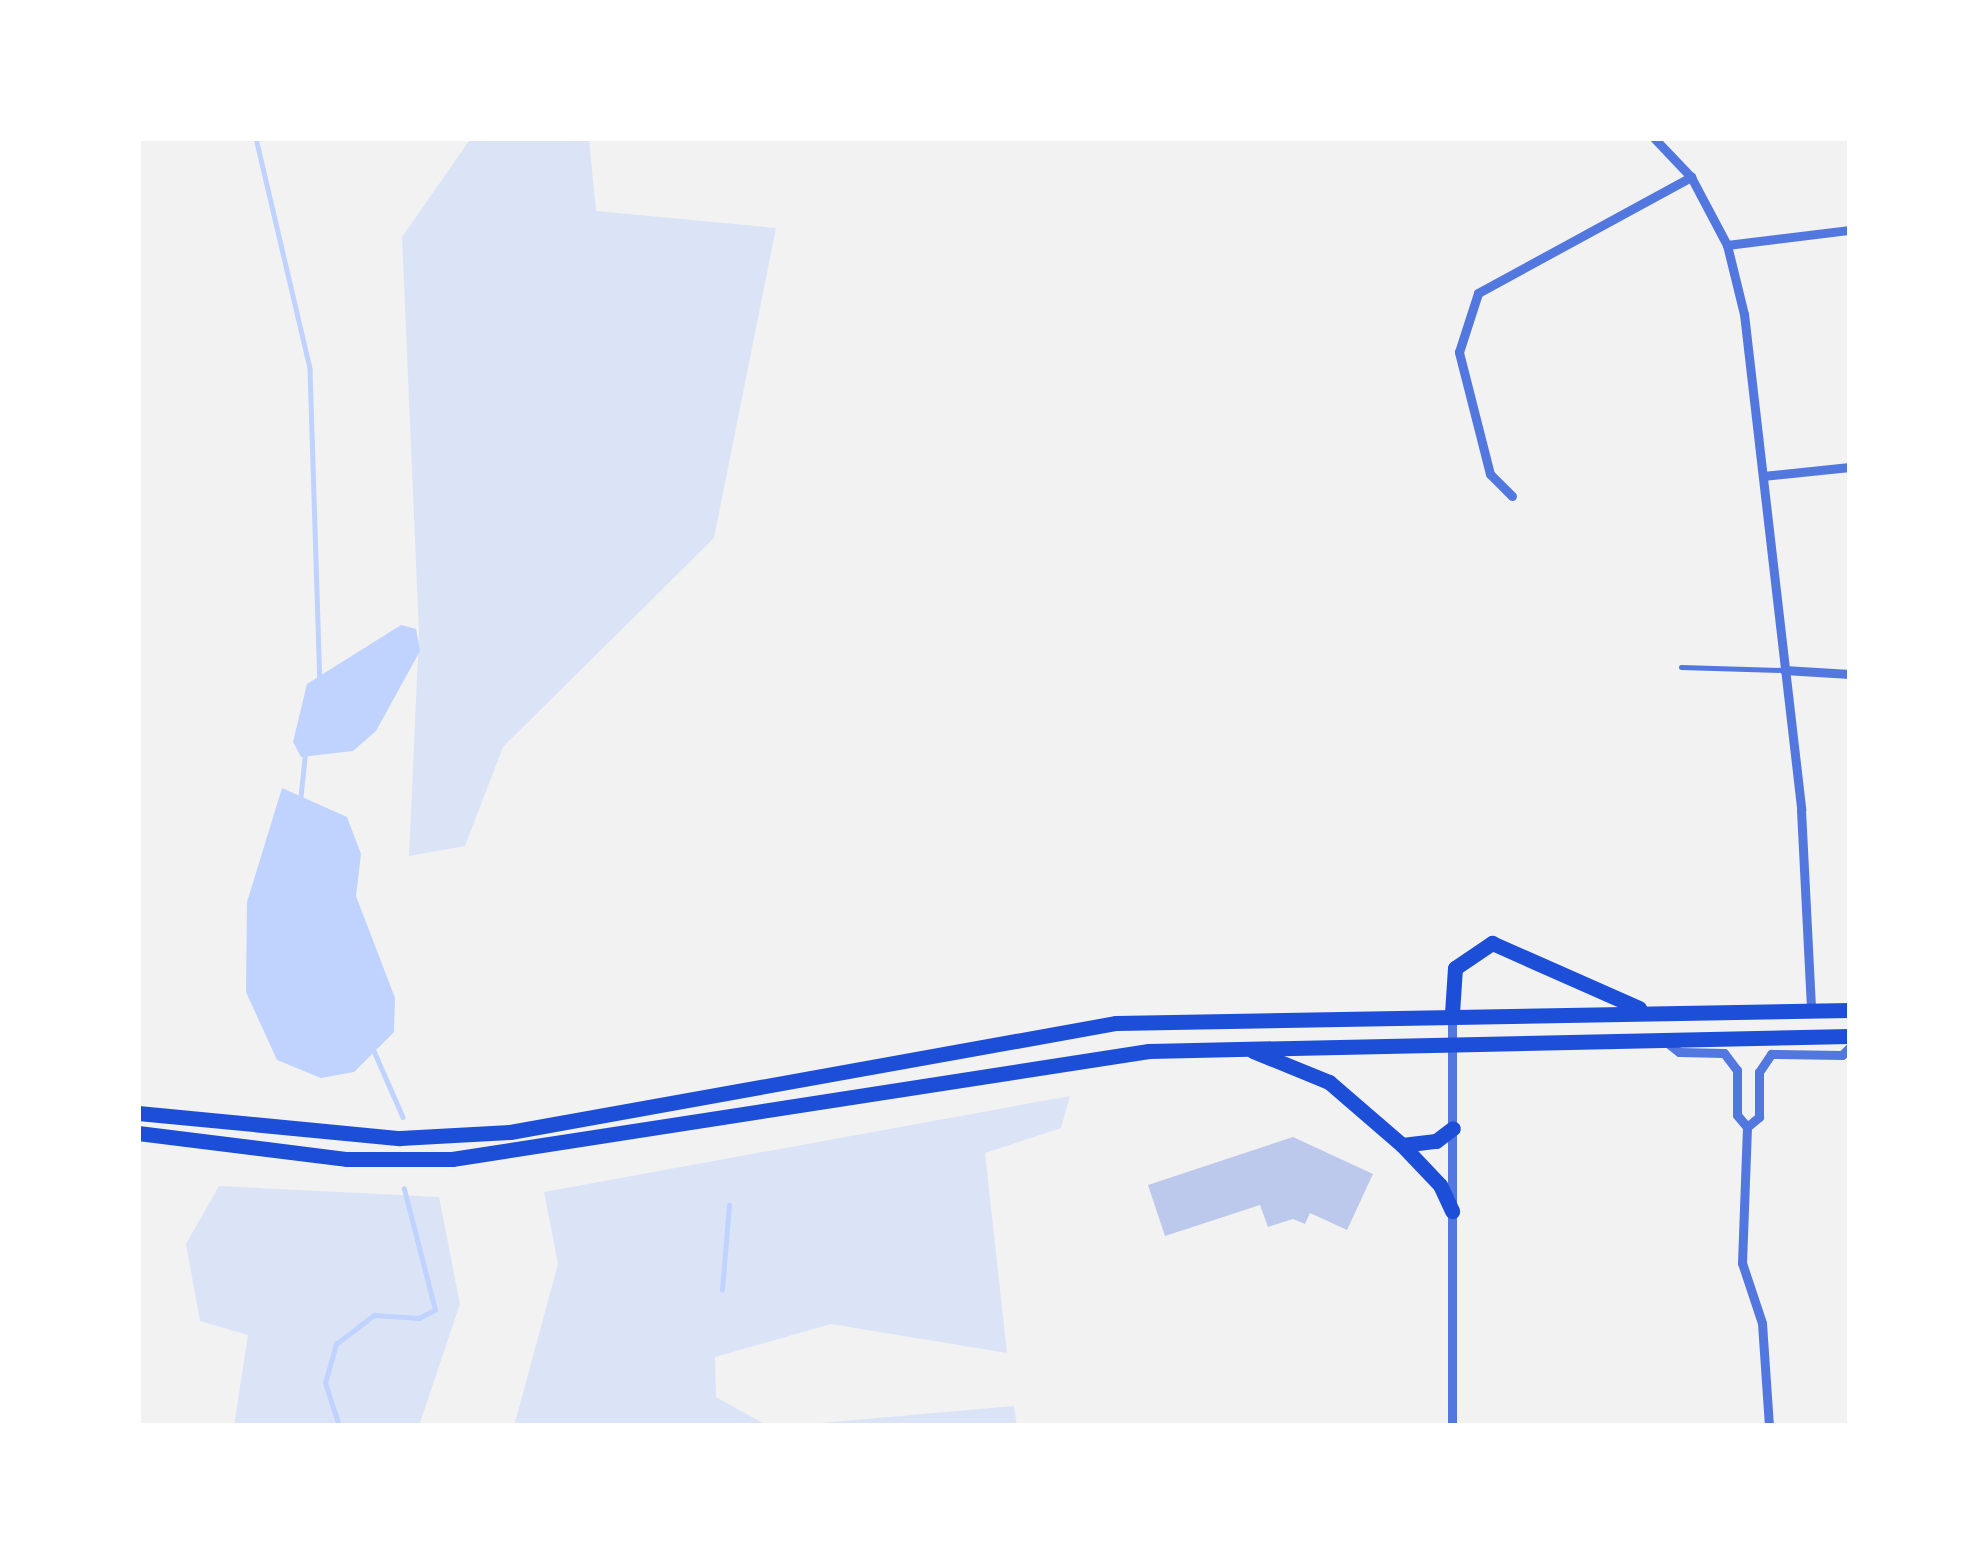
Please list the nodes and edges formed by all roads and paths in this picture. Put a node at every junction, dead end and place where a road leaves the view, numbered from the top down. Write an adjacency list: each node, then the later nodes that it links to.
1 (1654, 138): 2 (street)
2 (1691, 177): 4 (street); 7 (street)
3 (1850, 230): 4 (street)
4 (1727, 245): 6 (street)
5 (1850, 467): 6 (street)
6 (1763, 476): 9 (street)
7 (1512, 496)
8 (1681, 667): 9 (lane)
9 (1784, 670): 10 (street); 11 (street)
10 (1850, 674)
11 (1811, 1007): 12 (highway); 13 (highway)
12 (1641, 1009): 14 (highway); 14 (highway)
13 (1850, 1010)
14 (1452, 1013): 17 (street); 20 (highway)
15 (1658, 1036): 16 (highway); 17 (highway); 21 (street)
16 (1850, 1036)
17 (1454, 1042): 19 (highway); 22 (street)
18 (1850, 1047): 21 (street)
19 (1245, 1048): 23 (highway); 24 (highway)
20 (138, 1113)
21 (1747, 1127): 27 (street)
22 (1453, 1128): 24 (highway); 25 (street)
23 (138, 1132)
24 (1402, 1145): 25 (highway)
25 (1452, 1211): 26 (street)
26 (1452, 1426)
27 (1769, 1426)

